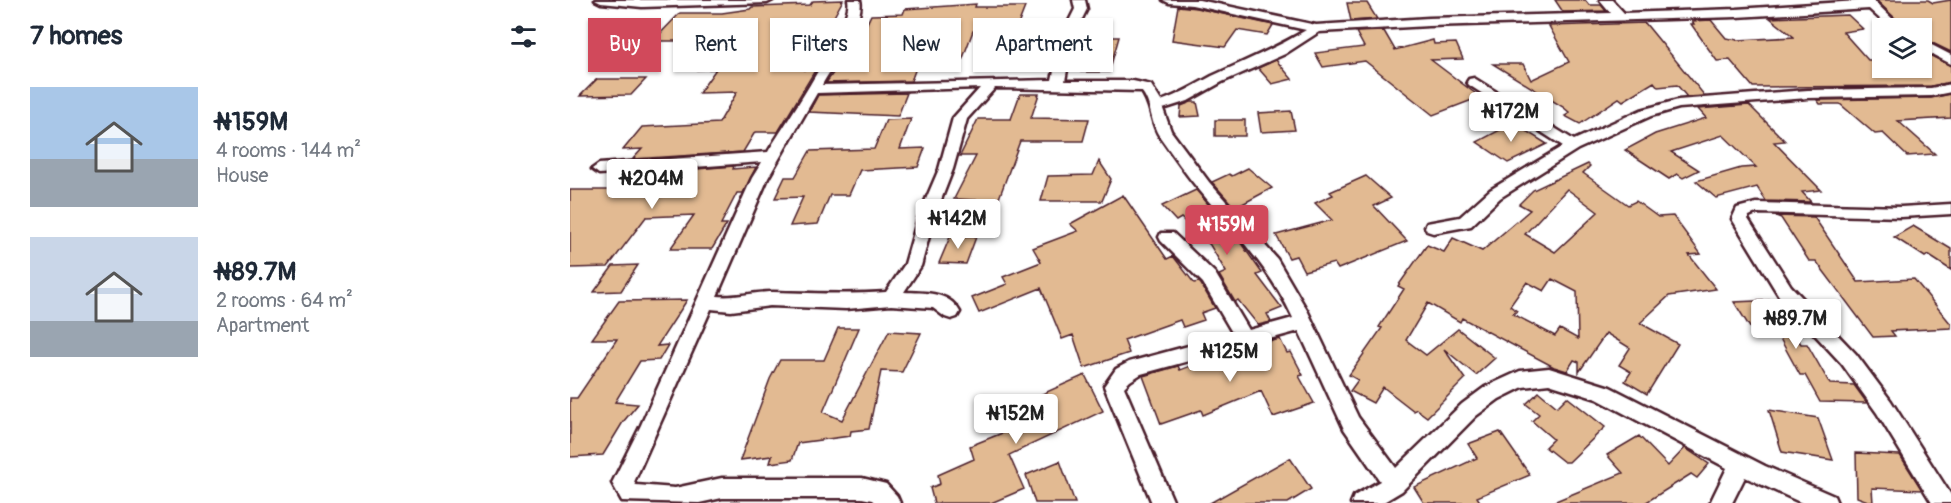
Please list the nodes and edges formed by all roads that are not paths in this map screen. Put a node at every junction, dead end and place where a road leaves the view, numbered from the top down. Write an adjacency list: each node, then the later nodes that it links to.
1 (601, 0): 2 (street)
2 (767, 0)
3 (854, 0): 17 (street)
4 (1079, 0): 15 (street)
5 (1169, 0): 10 (street)
6 (1606, 0): 8 (street)
7 (1869, 3): 8 (street); 9 (street)
8 (1620, 16): 10 (street)
9 (1885, 18)
10 (1316, 29): 18 (street)
11 (1932, 50): 12 (street)
12 (1951, 60)
13 (1474, 82): 19 (street)
14 (991, 84): 15 (street); 17 (street); 25 (street)
15 (1058, 84): 18 (street)
16 (1951, 88): 19 (street)
17 (812, 89): 20 (street)
18 (1156, 107): 28 (street)
19 (1573, 146): 23 (street)
20 (771, 157): 21 (street); 26 (street)
21 (599, 169)
22 (1951, 209): 37 (street)
23 (1433, 227)
24 (1167, 237): 29 (street)
25 (891, 298): 26 (street); 27 (street)
26 (705, 300): 33 (street)
27 (951, 312)
28 (1304, 322): 29 (street); 31 (street)
29 (1245, 338): 34 (street)
30 (1740, 464): 31 (street); 35 (street); 36 (street)
31 (1395, 484): 32 (street)
32 (1365, 502)
33 (889, 503)
34 (1163, 503)
35 (1721, 503)
36 (1826, 503)
37 (1944, 503)

